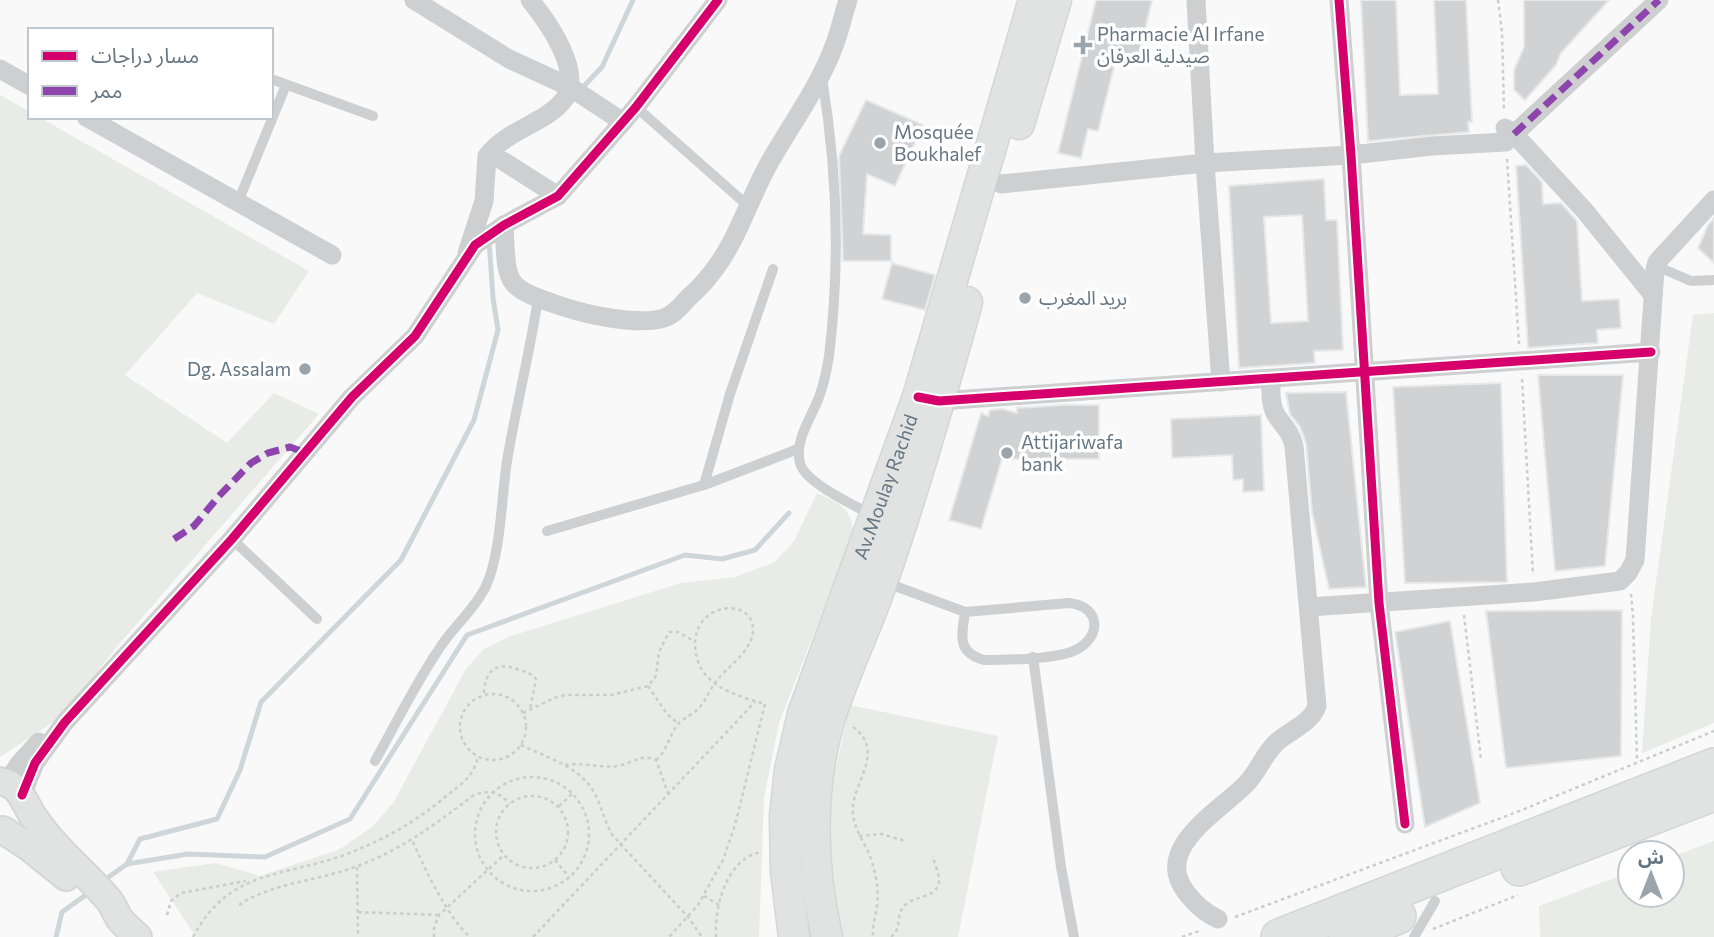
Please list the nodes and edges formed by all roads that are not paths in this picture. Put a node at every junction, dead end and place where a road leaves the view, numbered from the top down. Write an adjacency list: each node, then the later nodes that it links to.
1 (414, 0): 15 (street)
2 (530, 0): 15 (street)
3 (718, 0): 16 (street)
4 (848, 0): 11 (street)
5 (1034, 0): 43 (main road, Av.Moulay Rachid)
6 (1056, 0): 26 (main road, Av.Moulay Rachid)
7 (1196, 0): 25 (street)
8 (1339, 0): 23 (street)
9 (1659, 0): 22 (street)
10 (0, 69): 13 (street)
11 (821, 74): 30 (street); 44 (lane)
12 (273, 80): 14 (lane)
13 (28, 85)
14 (286, 85): 17 (lane); 18 (lane)
15 (570, 87): 21 (street); 33 (street)
16 (636, 107): 21 (street); 30 (lane)
17 (273, 117)
18 (373, 117)
19 (90, 119): 29 (street)
20 (272, 119): 29 (lane)
21 (623, 122): 27 (street)
22 (1508, 135): 23 (street); 37 (street)
23 (1351, 155): 25 (street); 40 (street)
24 (503, 161): 27 (street)
25 (1205, 163): 26 (street); 42 (street)
26 (1001, 184): 43 (main road, Av.Moulay Rachid)
27 (558, 196): 31 (street)
28 (1714, 200): 34 (street)
29 (238, 202): 32 (street)
30 (747, 205): 38 (street)
31 (495, 231): 33 (street); 38 (street)
32 (332, 255)
33 (465, 260): 48 (street)
34 (1656, 266): 36 (lane); 37 (street)
35 (773, 269): 45 (lane)
36 (1714, 280)
37 (1653, 295): 39 (street)
38 (538, 299): 55 (lane)
39 (1651, 352): 40 (street); 50 (street)
40 (1364, 372): 41 (street); 50 (street)
41 (1271, 380): 42 (street); 51 (street)
42 (1221, 382): 43 (street)
43 (929, 399): 46 (main road, Av.Moulay Rachid); 49 (main road, Av.Moulay Rachid)
44 (799, 449): 45 (lane); 46 (lane)
45 (704, 485): 47 (lane)
46 (876, 517): 61 (main road, Av.Moulay Rachid)
47 (547, 531)
48 (232, 539): 53 (lane); 57 (street)
49 (882, 582): 52 (lane); 68 (main road, Av.Moulay Rachid)
50 (1378, 603): 51 (street); 59 (street)
51 (1309, 607): 64 (street)
52 (965, 612): 54 (lane); 54 (lane)
53 (317, 619)
54 (1033, 657): 69 (lane)
55 (376, 761)
56 (1714, 766): 70 (highway)
57 (13, 790): 60 (street); 62 (street)
58 (1714, 793): 63 (highway)
59 (1405, 824)
60 (1, 830): 62 (street)
61 (776, 862): 66 (main road); 67 (main road, Av.Moulay Rachid)
62 (71, 873): 65 (street)
63 (1435, 901): 71 (highway); 72 (lane)
64 (1220, 921)
65 (129, 928)
66 (772, 937)
67 (794, 937)
68 (827, 937)
69 (1074, 937)
70 (1279, 937)
71 (1347, 937)
72 (1414, 937)

